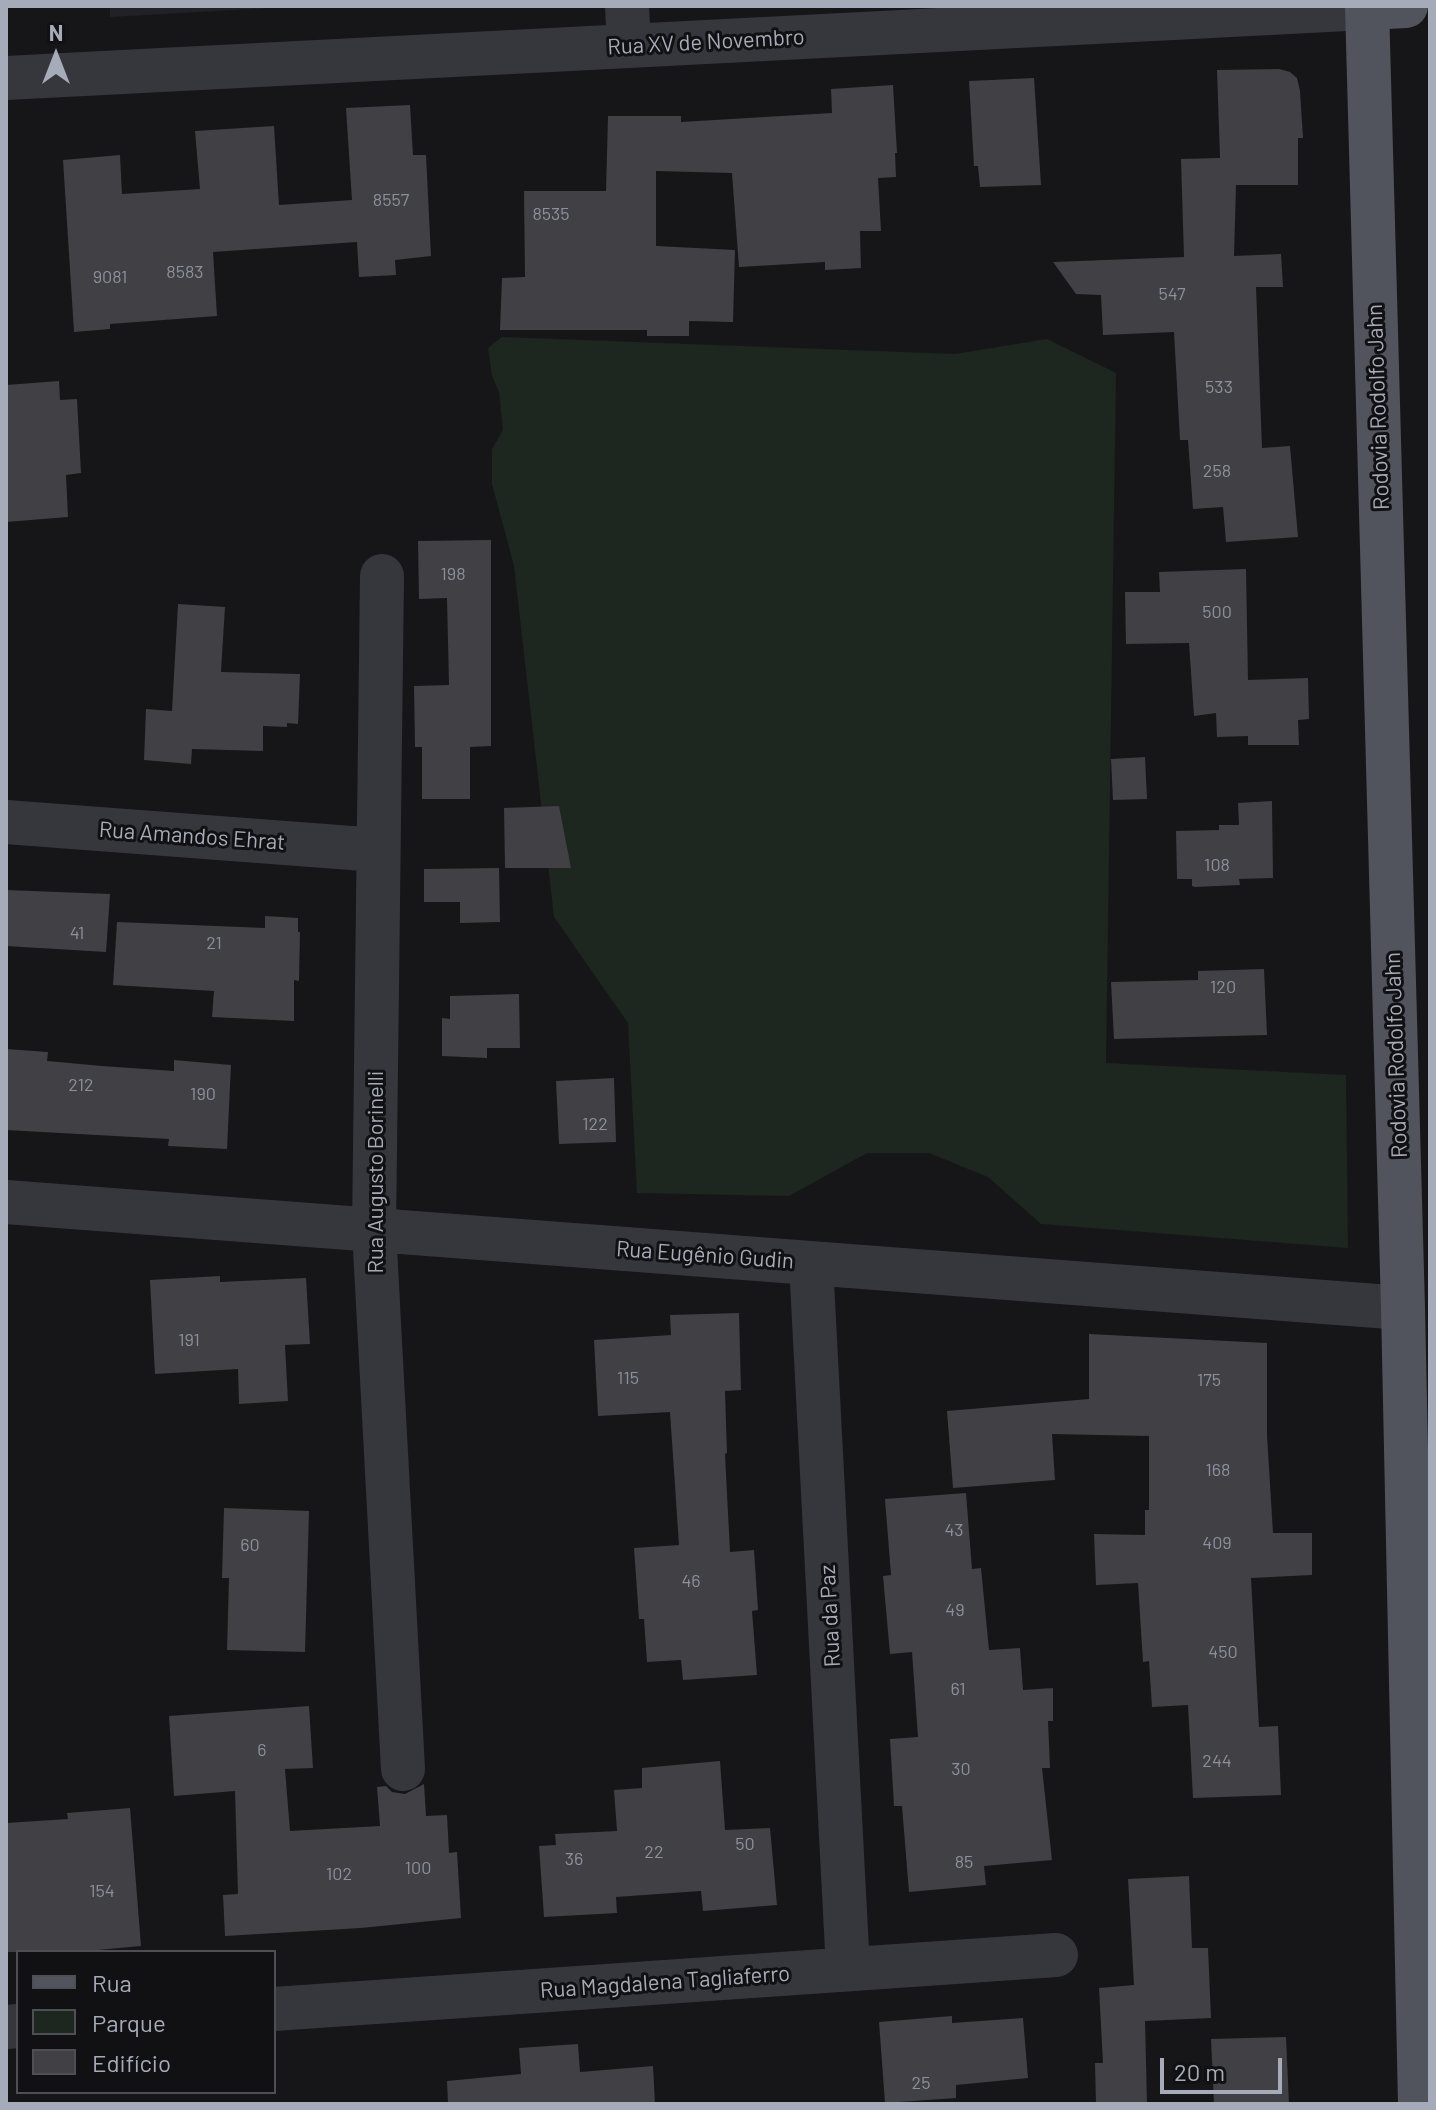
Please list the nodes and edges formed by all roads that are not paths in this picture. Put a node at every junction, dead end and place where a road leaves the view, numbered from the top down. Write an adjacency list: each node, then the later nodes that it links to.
1 (1380, 7): 2 (street, Rua XV de Novembro); 10 (main road, Rodovia Rodolfo Jahn)
2 (628, 26): 3 (street, Rua XV de Novembro)
3 (6, 78)
4 (382, 576): 6 (street, Rua Augusto Borinelli)
5 (6, 822): 6 (street, Rua Amandos Ehrat)
6 (378, 850): 8 (street, Rua Augusto Borinelli)
7 (6, 1202): 8 (street, Rua Eugênio Gudin)
8 (374, 1230): 9 (street, Rua Eugênio Gudin); 11 (street, Rua Augusto Borinelli)
9 (811, 1263): 10 (street, Rua Eugênio Gudin); 13 (street, Rua da Paz)
10 (1403, 1308): 15 (main road, Rodovia Rodolfo Jahn)
11 (403, 1769)
12 (1056, 1955): 13 (street, Rua Magdalena Tagliaferro)
13 (848, 1969): 14 (street, Rua Magdalena Tagliaferro)
14 (276, 2009)
15 (1420, 2104)

